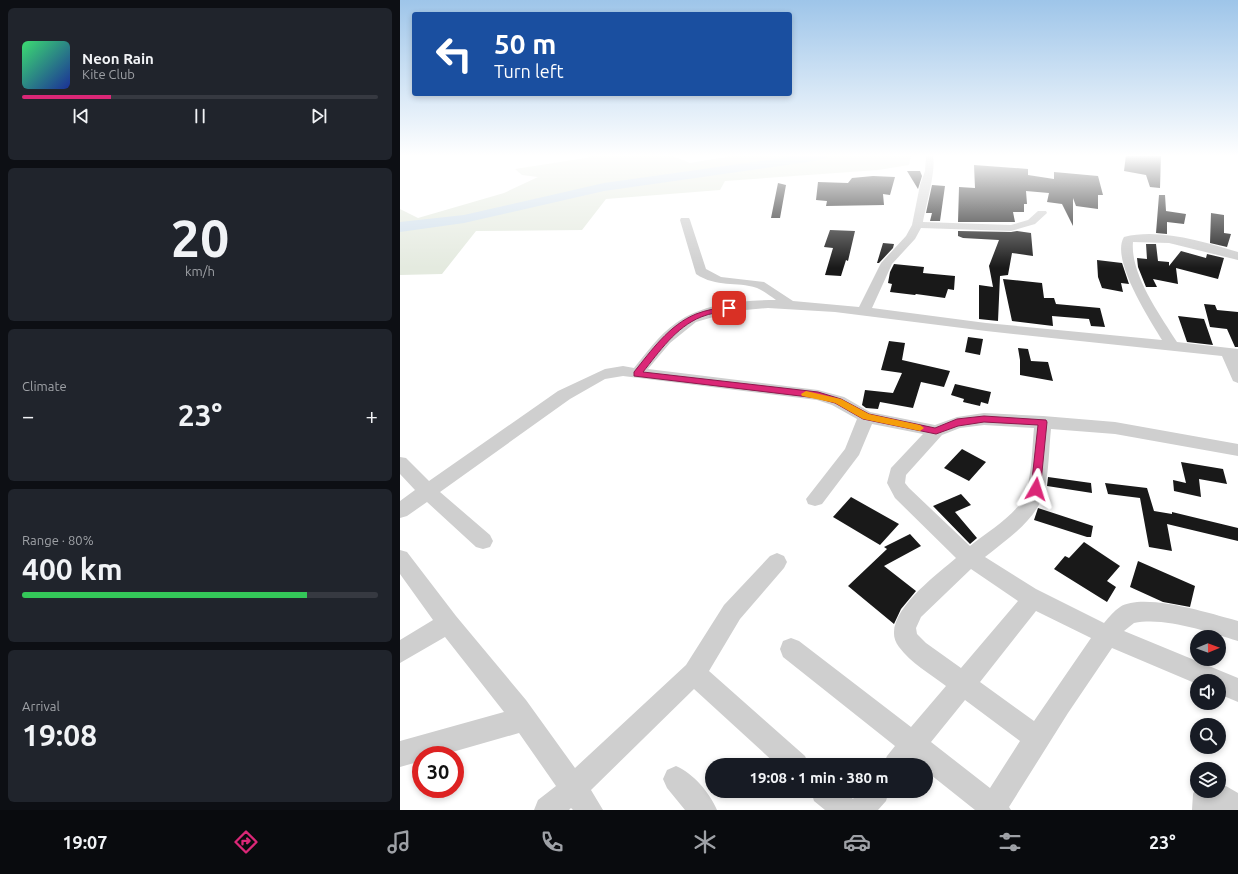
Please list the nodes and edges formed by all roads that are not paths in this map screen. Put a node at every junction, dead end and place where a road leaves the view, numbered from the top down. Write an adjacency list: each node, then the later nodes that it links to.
1 (923, 193): 4 (street)
2 (1042, 213): 4 (street)
3 (686, 220): 6 (street)
4 (917, 225): 7 (street)
5 (1238, 256): 8 (street)
6 (789, 304): 7 (street); 10 (street)
7 (864, 311): 8 (street)
8 (1172, 345): 9 (street)
9 (1233, 352): 11 (street)
10 (637, 374): 12 (street); 17 (street)
11 (1238, 378)
12 (866, 417): 14 (street); 18 (street)
13 (1043, 422): 14 (street); 15 (street); 21 (street)
14 (936, 431): 21 (street)
15 (1238, 450)
16 (400, 463): 17 (street)
17 (428, 492): 19 (street); 20 (street)
18 (814, 499)
19 (400, 511)
20 (483, 541)
21 (971, 557): 24 (street); 32 (street)
22 (400, 558): 25 (street)
23 (777, 562): 30 (street)
24 (1033, 599): 27 (street); 32 (street)
25 (448, 623): 29 (street); 35 (street)
26 (1238, 631): 27 (street)
27 (1109, 635): 31 (street); 36 (street)
28 (791, 649): 37 (street)
29 (400, 652)
30 (694, 673): 39 (street); 42 (street)
31 (1201, 674)
32 (964, 683): 36 (street); 37 (street)
33 (1226, 685): 34 (street)
34 (1238, 690)
35 (524, 719): 38 (street); 42 (street)
36 (1038, 738): 45 (street)
37 (913, 744): 40 (street); 45 (street)
38 (400, 754)
39 (788, 758)
40 (902, 758)
41 (676, 779): 49 (street)
42 (573, 789): 47 (street); 48 (street)
43 (832, 798): 50 (street)
44 (870, 798): 51 (street)
45 (994, 809)
46 (1238, 809): 52 (street)
47 (548, 810)
48 (589, 810)
49 (703, 810)
50 (845, 810)
51 (861, 810)
52 (1206, 810)

